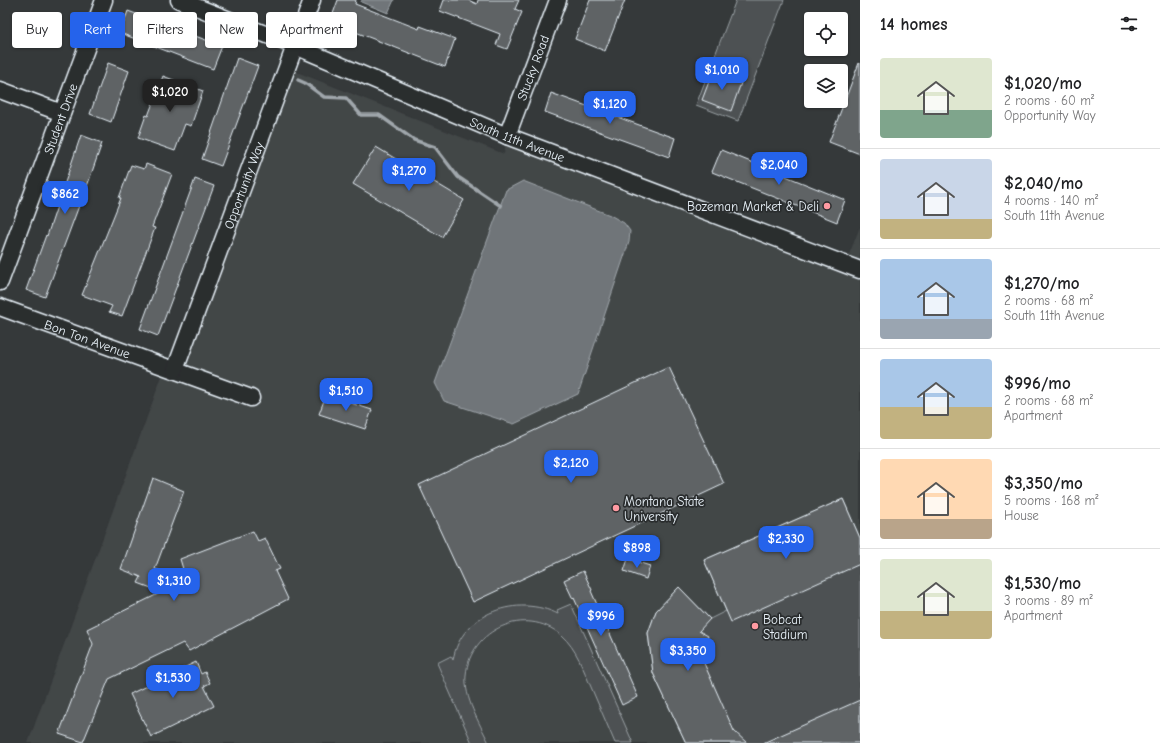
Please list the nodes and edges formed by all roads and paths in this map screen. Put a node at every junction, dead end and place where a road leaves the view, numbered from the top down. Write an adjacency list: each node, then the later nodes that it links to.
1 (104, 0): 10 (street, Student Drive)
2 (179, 0): 6 (street, South 11th Avenue)
3 (312, 0): 5 (street, Opportunity Way)
4 (558, 0): 11 (street, Stucky Road)
5 (308, 12)
6 (266, 34)
7 (294, 48): 15 (street, Opportunity Way)
8 (300, 48): 11 (street, South 11th Avenue)
9 (0, 90): 10 (street)
10 (62, 113): 13 (street, Student Drive)
11 (507, 136): 12 (street, South 11th Avenue)
12 (860, 270)
13 (0, 282)
14 (0, 307): 15 (street, Bon Ton Avenue)
15 (175, 370): 16 (street, Bon Ton Avenue)
16 (251, 398)

